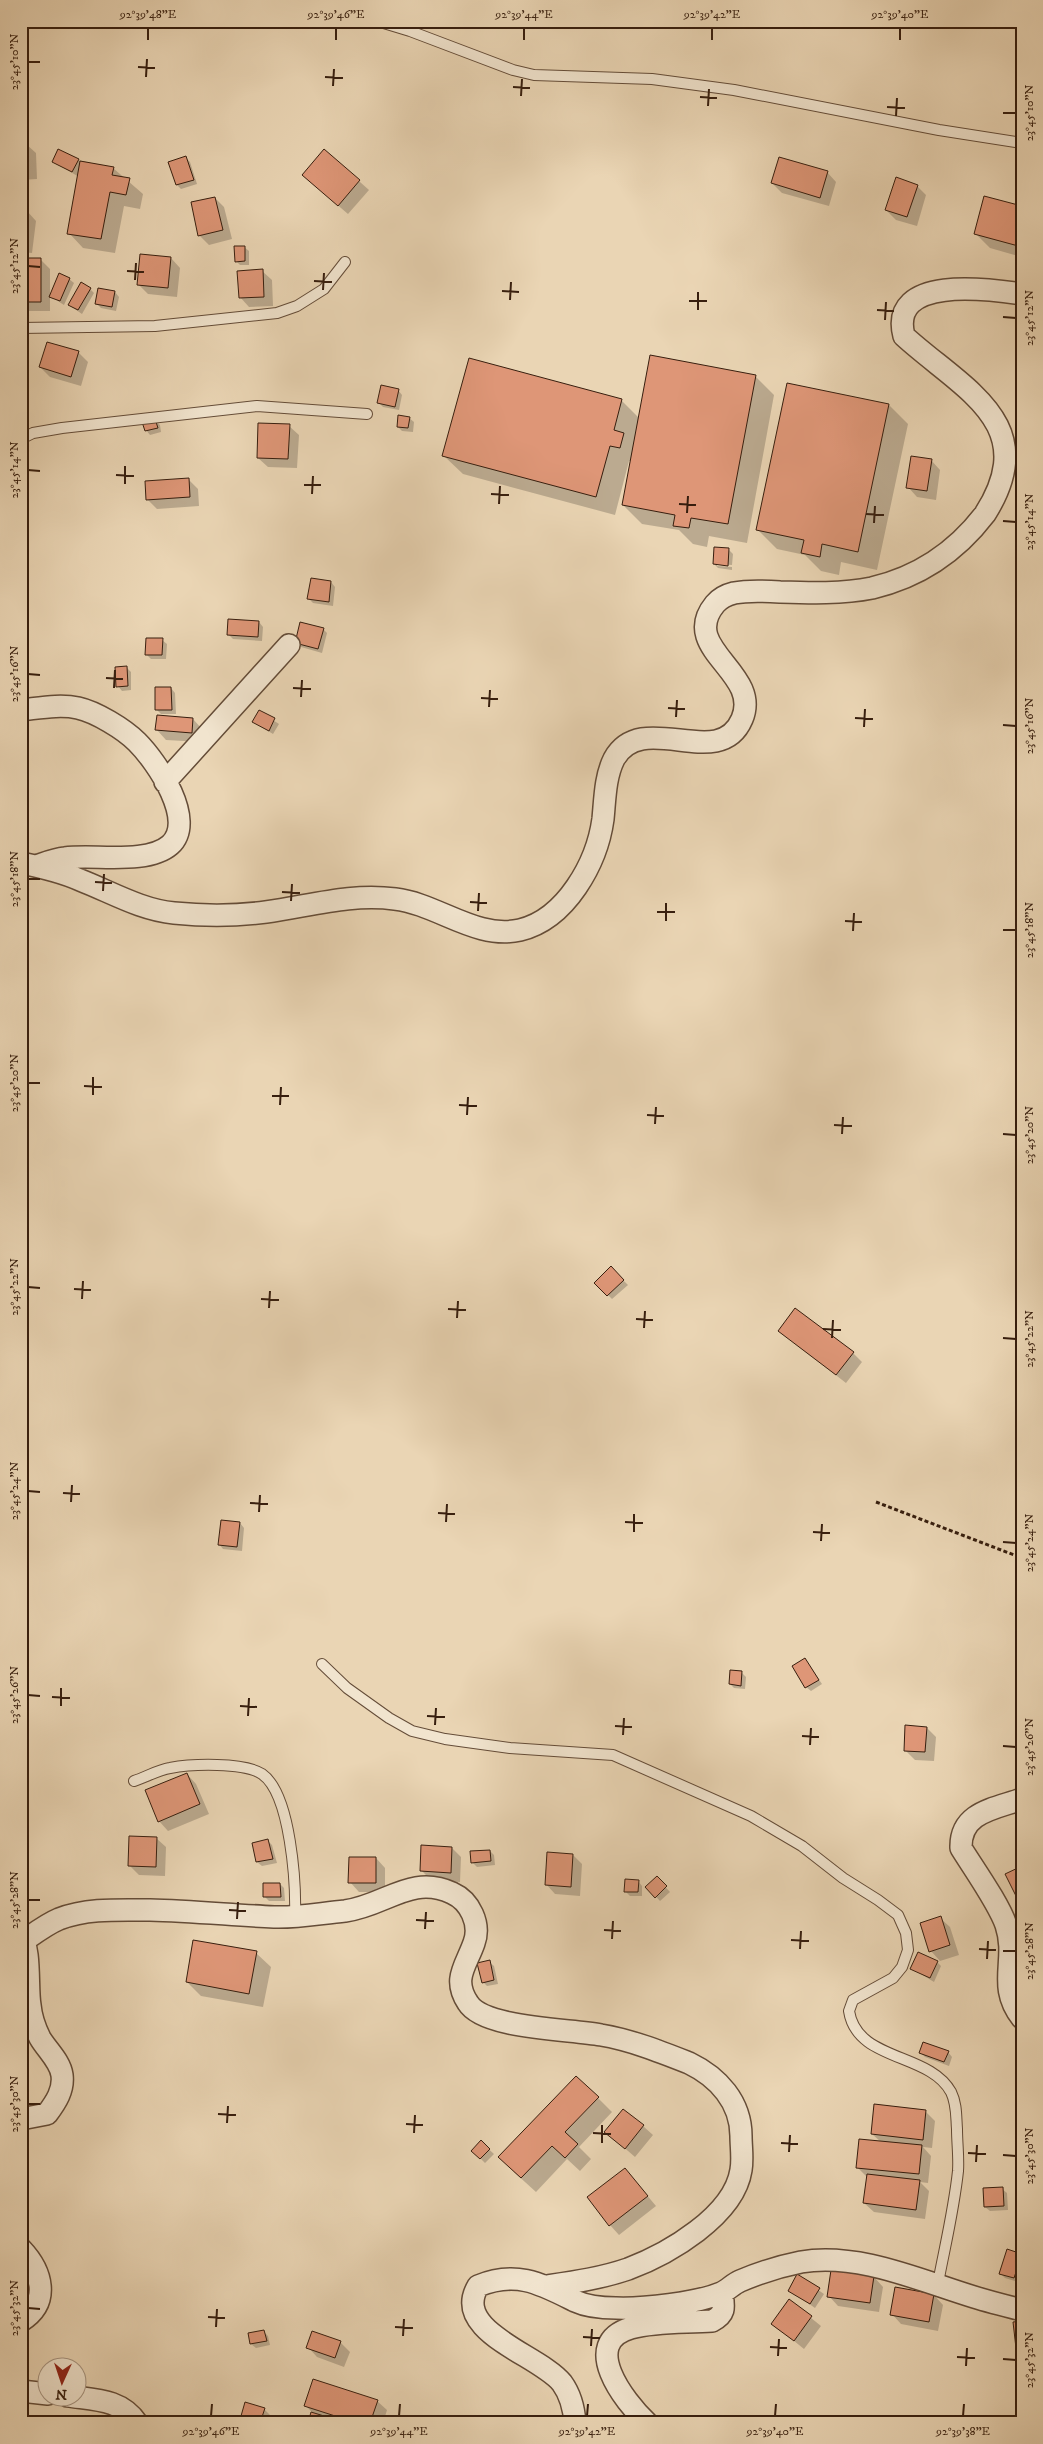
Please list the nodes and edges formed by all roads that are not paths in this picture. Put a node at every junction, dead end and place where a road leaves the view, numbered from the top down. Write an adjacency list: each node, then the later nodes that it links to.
1 (376, 21): 2 (lane)
2 (1022, 143)
3 (345, 262): 5 (lane)
4 (1022, 294): 11 (street)
5 (21, 328)
6 (367, 414): 7 (lane)
7 (21, 438)
8 (290, 644): 10 (street)
9 (21, 710): 10 (street)
10 (165, 782): 11 (street)
11 (28, 865)
12 (322, 1664): 20 (lane)
13 (134, 1781): 15 (lane)
14 (1022, 1799): 17 (street)
15 (294, 1917): 16 (street); 21 (street)
16 (23, 1938): 18 (street)
17 (1022, 2018)
18 (21, 2119)
19 (21, 2249): 24 (street)
20 (938, 2283): 22 (street); 23 (street)
21 (547, 2286): 22 (street); 29 (street)
22 (722, 2293): 30 (street)
23 (1022, 2310)
24 (21, 2321)
25 (21, 2391): 26 (street)
26 (38, 2393)
27 (88, 2399): 28 (street)
28 (137, 2423)
29 (575, 2423)
30 (647, 2423)

